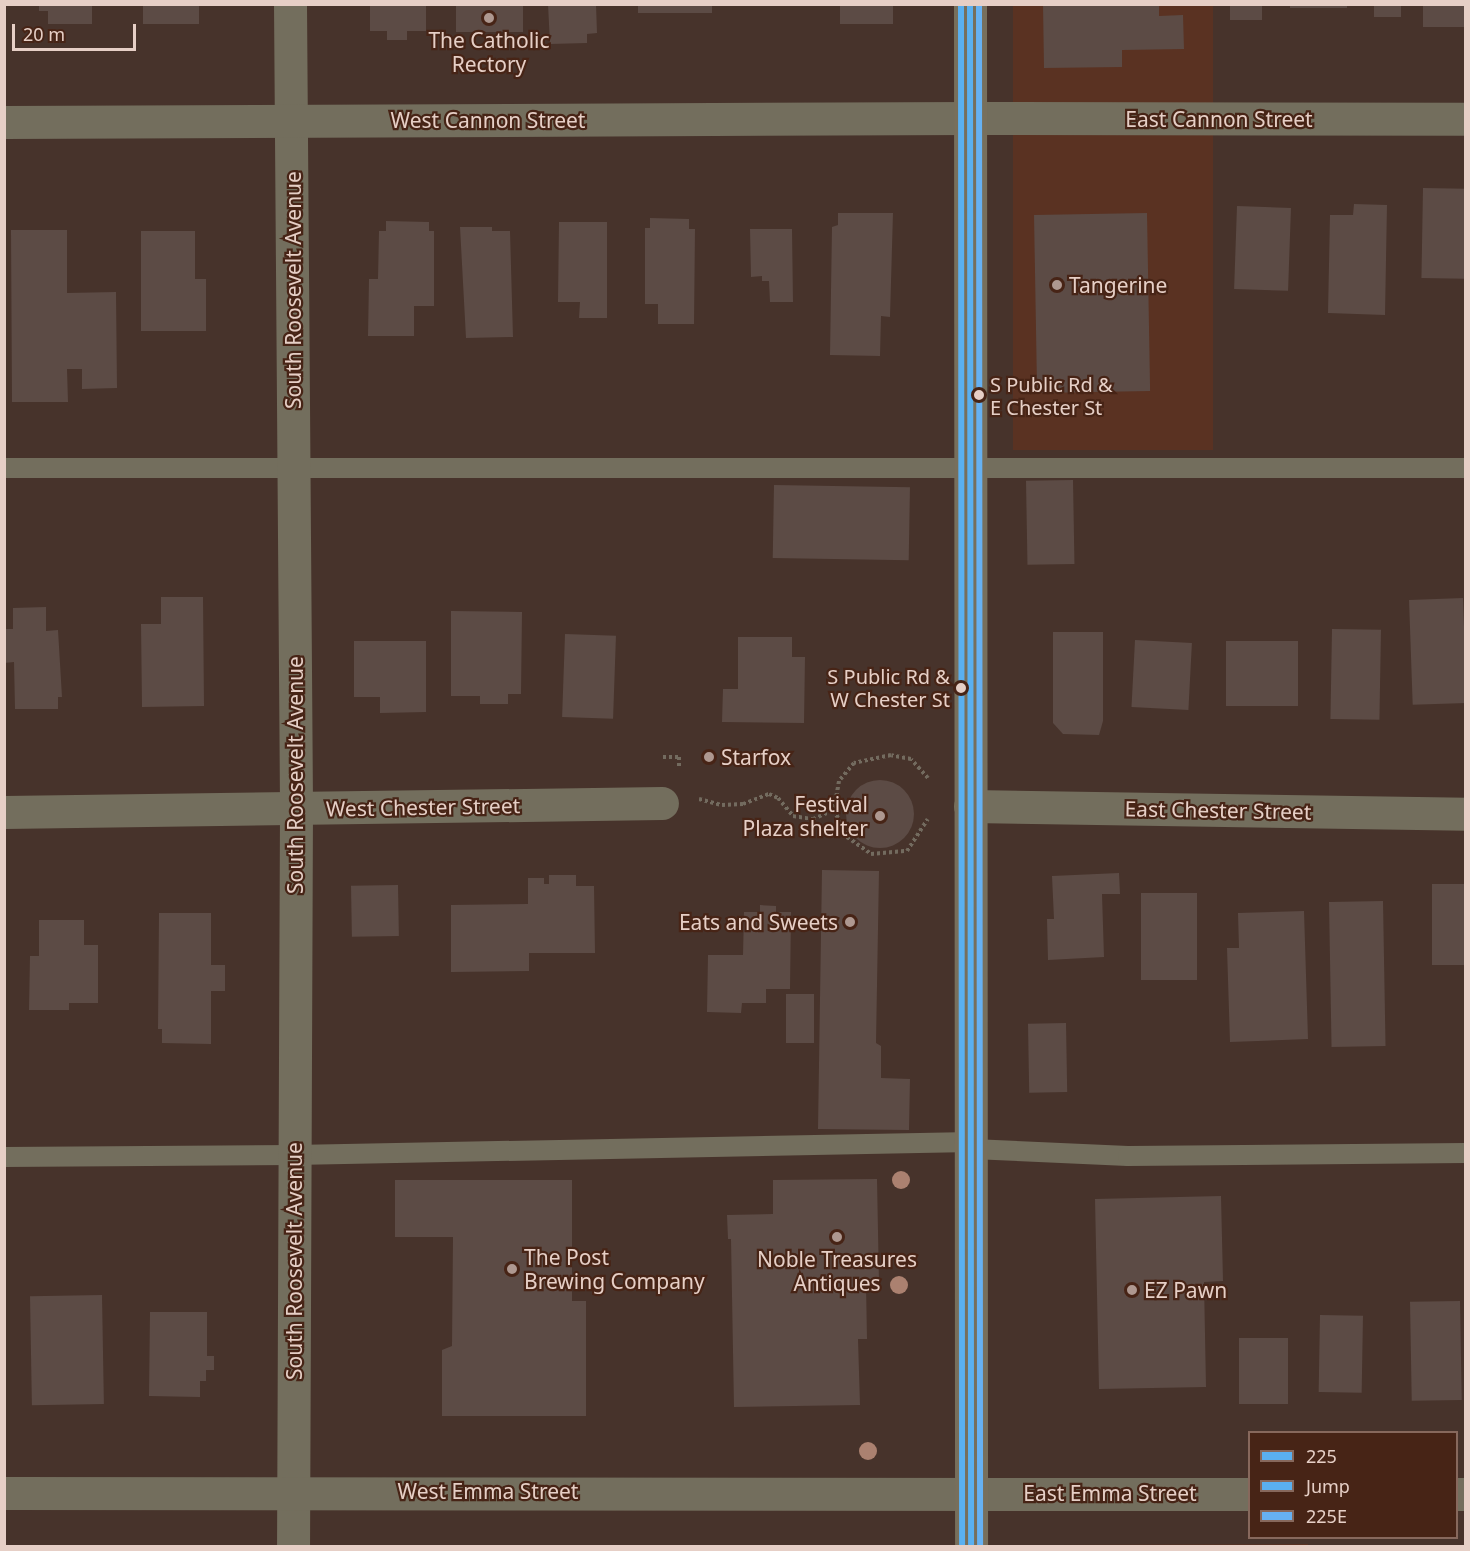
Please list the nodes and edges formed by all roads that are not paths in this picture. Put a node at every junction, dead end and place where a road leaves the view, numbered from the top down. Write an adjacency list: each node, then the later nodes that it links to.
1 (290, 4): 5 (street, South Roosevelt Avenue)
2 (970, 4): 3 (street)
3 (972, 118): 4 (street, East Cannon Street); 5 (street, West Cannon Street); 8 (street)
4 (1466, 119)
5 (292, 120): 6 (street, West Cannon Street); 7 (street, South Roosevelt Avenue)
6 (4, 122)
7 (294, 466): 8 (lane); 9 (lane); 13 (street, South Roosevelt Avenue)
8 (970, 466): 10 (lane); 12 (street)
9 (4, 468)
10 (1466, 468)
11 (677, 793): 13 (street, West Chester Street)
12 (970, 806): 15 (street, East Chester Street); 16 (street)
13 (296, 809): 14 (street, West Chester Street); 18 (street, South Roosevelt Avenue)
14 (4, 812)
15 (1466, 814)
16 (972, 1145): 17 (lane); 18 (lane); 22 (street)
17 (1466, 1153)
18 (294, 1155): 19 (lane); 20 (street, South Roosevelt Avenue)
19 (4, 1157)
20 (293, 1491): 21 (street, West Emma Street); 22 (street, West Emma Street); 24 (street, South Roosevelt Avenue)
21 (4, 1493)
22 (971, 1493): 23 (street, East Emma Street); 25 (street)
23 (1248, 1494)
24 (293, 1546)
25 (971, 1546)

